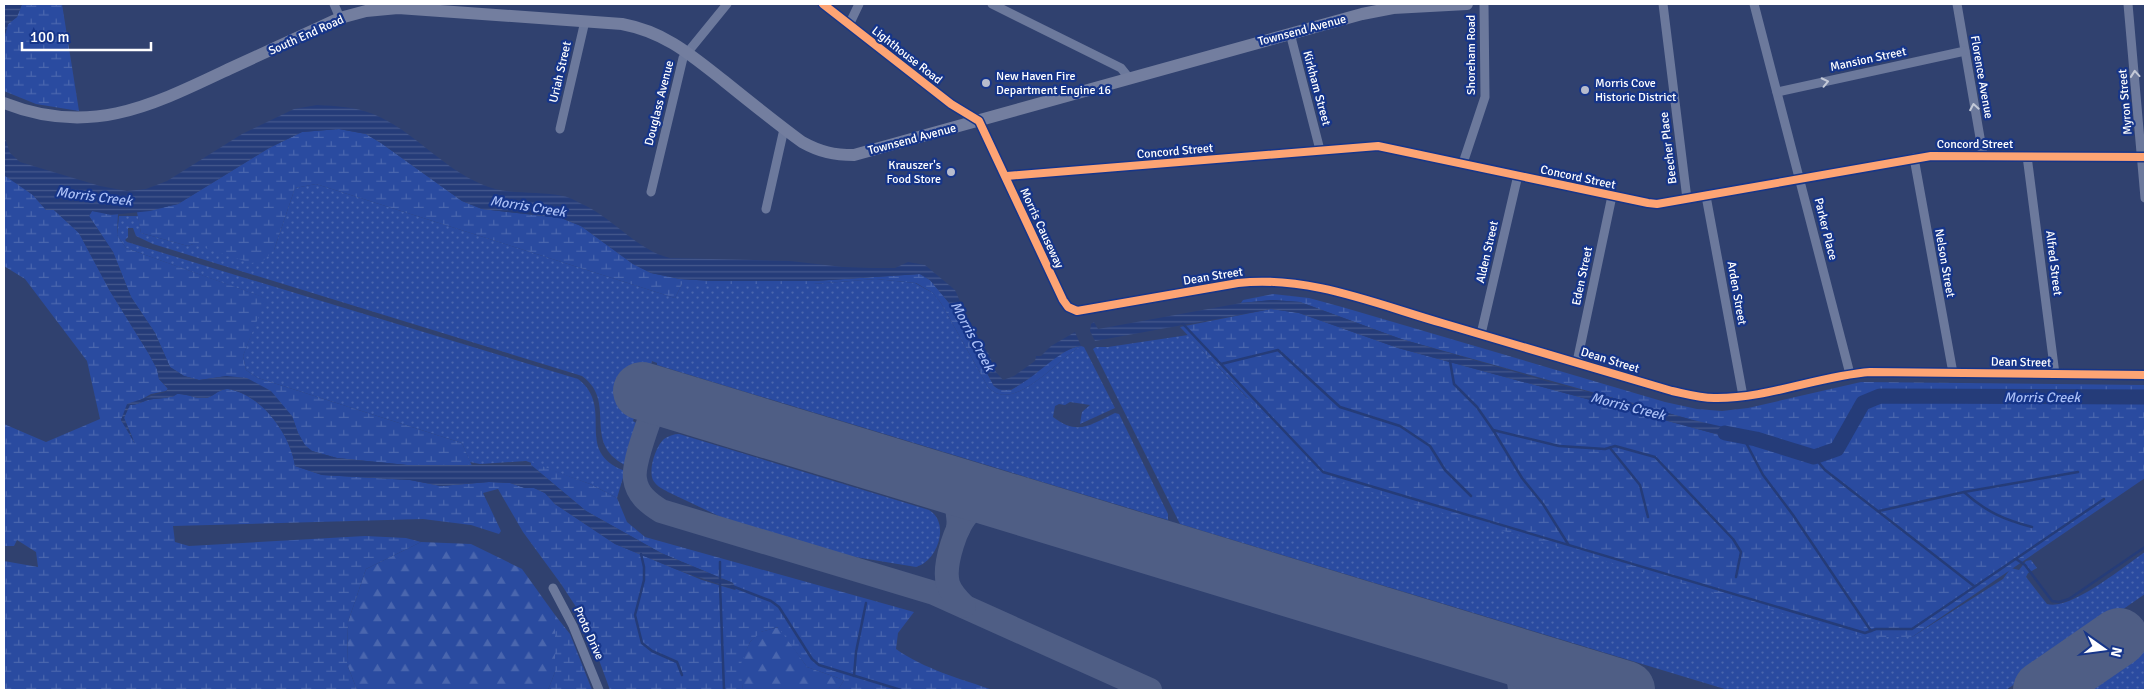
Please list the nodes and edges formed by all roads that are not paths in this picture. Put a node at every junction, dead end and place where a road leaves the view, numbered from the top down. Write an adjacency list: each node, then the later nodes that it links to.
1 (334, 4): 12 (street)
2 (727, 4): 18 (street, Douglass Avenue)
3 (823, 4): 15 (street, Lighthouse Road)
4 (860, 4): 15 (street)
5 (992, 4): 19 (street)
6 (1467, 4): 16 (main road, Townsend Avenue)
7 (1484, 4): 30 (street, Shoreham Road)
8 (1663, 4): 38 (street, Beecher Place)
9 (1754, 4): 20 (street, Parker Place)
10 (1957, 4): 17 (street, Florence Avenue)
11 (2128, 4): 28 (street, Myron Street, one-way to 11)
12 (340, 18): 13 (main road, South End Road); 21 (main road, South End Road)
13 (585, 21): 14 (main road, South End Road); 23 (street, Uriah Street)
14 (622, 24): 18 (main road, Townsend Avenue)
15 (850, 25): 22 (street, Lighthouse Road)
16 (1290, 33): 19 (main road, Townsend Avenue); 25 (street, Kirkham Street)
17 (1965, 50): 20 (street, Mansion Street, one-way to 17); 26 (street, Florence Avenue, one-way to 17)
18 (688, 53): 24 (main road, Townsend Avenue); 34 (street, Douglass Avenue)
19 (1130, 78): 22 (main road, Townsend Avenue)
20 (1777, 92): 33 (street, Parker Place)
21 (4, 103)
22 (979, 121): 24 (main road, Townsend Avenue); 32 (street, Morris Causeway)
23 (560, 129)
24 (784, 129): 39 (street)
25 (1320, 150): 30 (street, Concord Street); 32 (street, Concord Street)
26 (1983, 155): 27 (street, Concord Street); 29 (street, Concord Street)
27 (2027, 156): 28 (street, Concord Street); 45 (street, Alfred Street)
28 (2144, 157): 37 (street, Myron Street)
29 (1914, 158): 33 (street, Concord Street); 43 (street, Nelson Street)
30 (1463, 163): 31 (street, Concord Street)
31 (1518, 175): 35 (street, Concord Street); 41 (street, Alden Street)
32 (1007, 176): 40 (street, Morris Causeway)
33 (1800, 179): 36 (street, Concord Street); 44 (street, Parker Place)
34 (651, 192)
35 (1612, 196): 38 (street, Concord Street); 42 (street, Eden Street)
36 (1706, 196): 38 (street, Concord Street); 47 (street, Arden Street)
37 (2145, 198)
38 (1687, 199)
39 (766, 208)
40 (1077, 311): 41 (street, Dean Street)
41 (1481, 334): 42 (street, Dean Street)
42 (1576, 362): 47 (street, Dean Street)
43 (1953, 373): 44 (street, Dean Street); 45 (street, Dean Street)
44 (1850, 374): 47 (street, Dean Street)
45 (2055, 374): 46 (street, Dean Street)
46 (2145, 375)
47 (1743, 396)
48 (552, 588): 49 (street, Proto Drive)
49 (599, 690)

